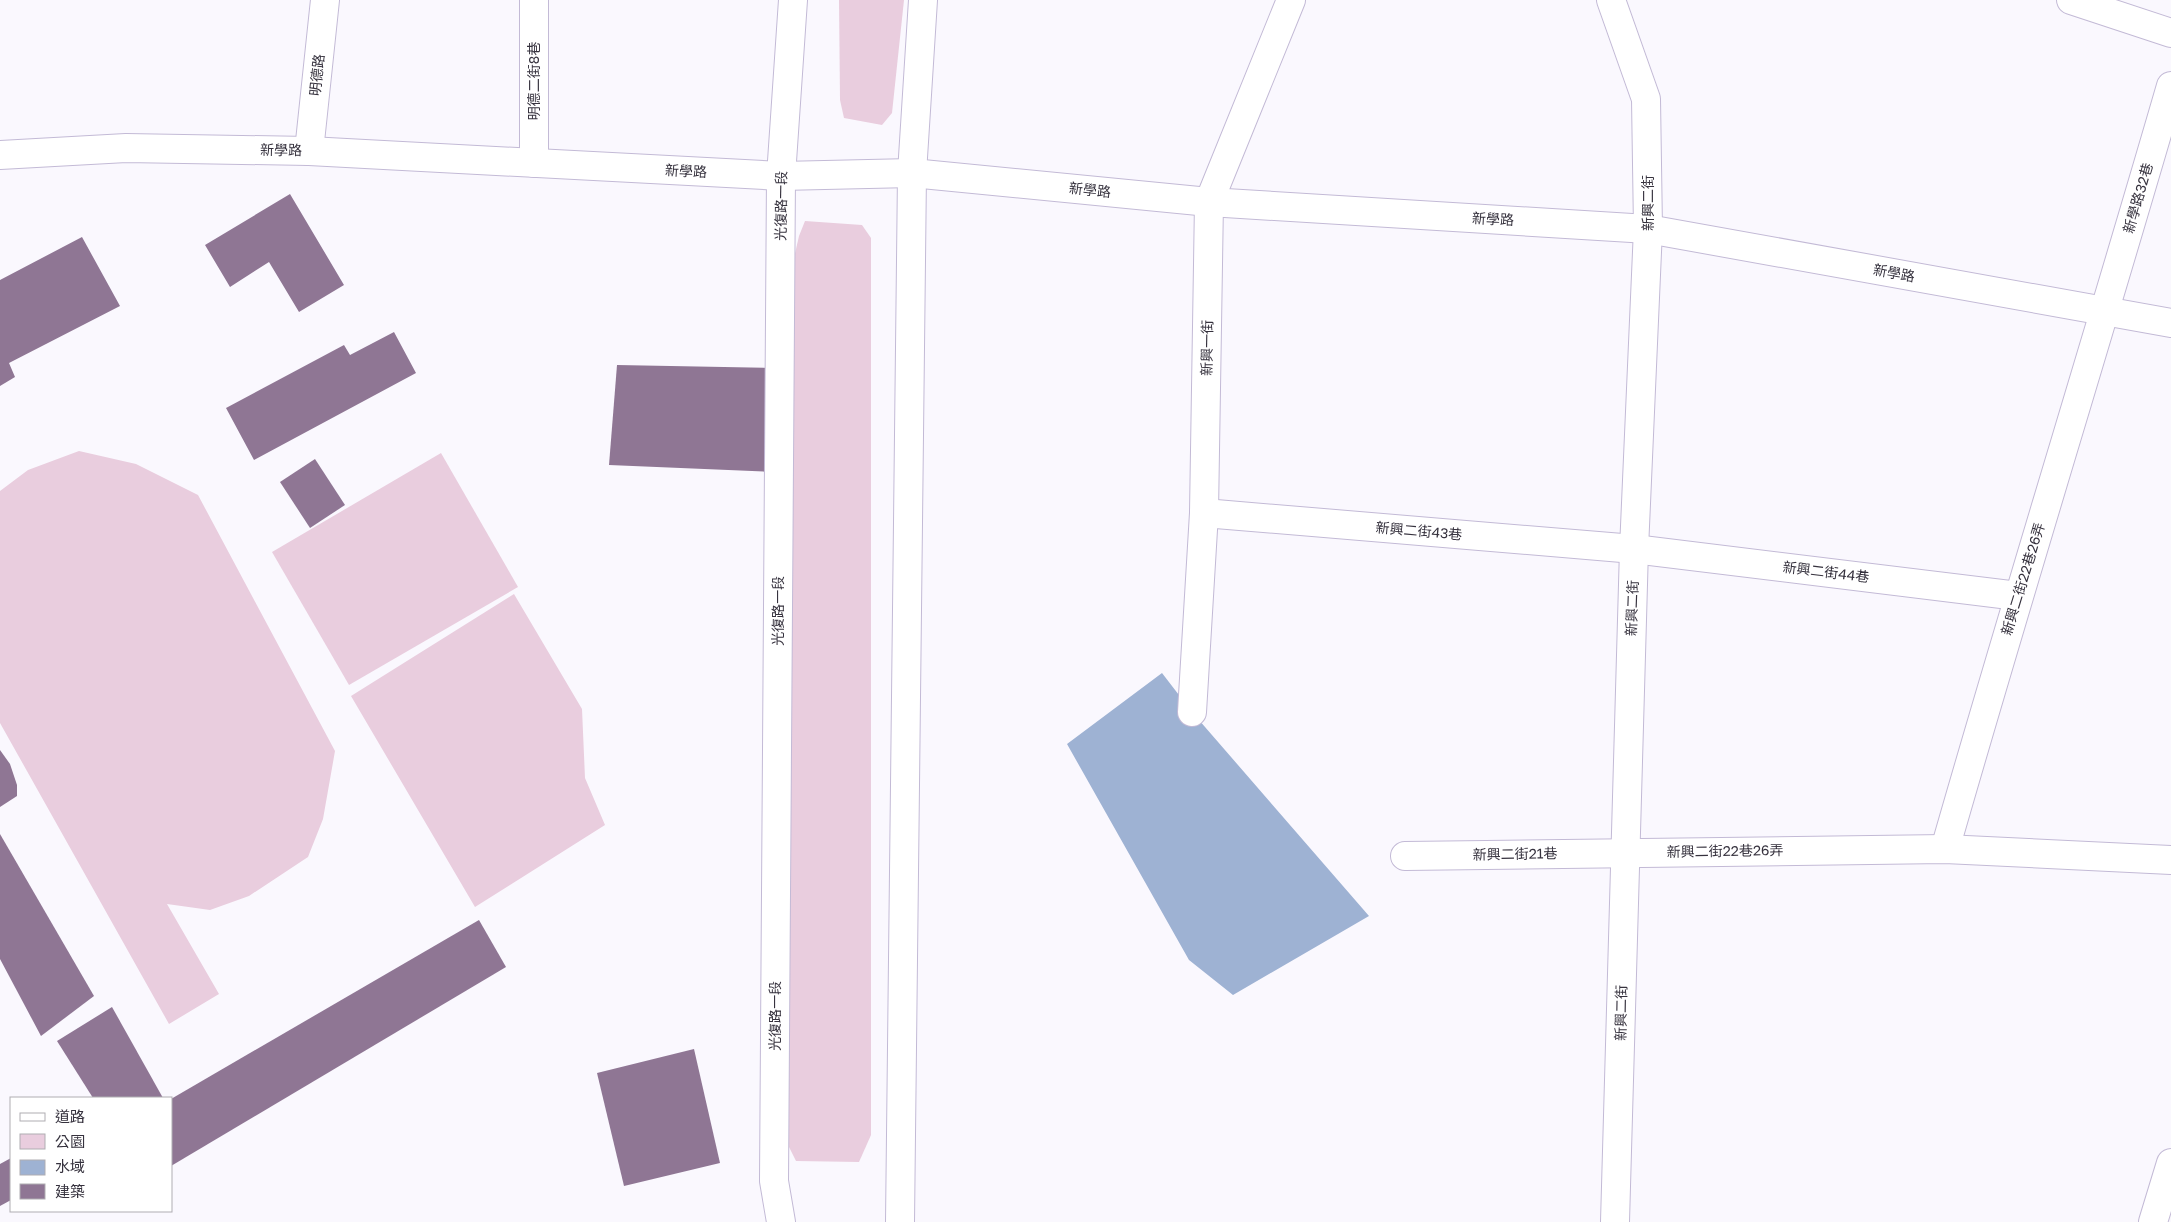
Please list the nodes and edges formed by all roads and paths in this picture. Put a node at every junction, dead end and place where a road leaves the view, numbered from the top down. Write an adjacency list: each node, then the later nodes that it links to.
1 (325, 0): 10 (street, 明德路)
2 (534, 0): 12 (street, 明德二街8巷)
3 (793, 0): 14 (street, 光復路一段)
4 (923, 0): 13 (street)
5 (1291, 0): 15 (street, 新興一街)
6 (1611, 0): 16 (street, 新興二街)
7 (2071, 0): 8 (street)
8 (2171, 33)
9 (2171, 86): 17 (street, 新學路32巷)
10 (308, 151): 11 (street, 新學路); 12 (street, 新學路)
11 (0, 155)
12 (534, 163): 14 (street, 新學路)
13 (912, 173): 14 (street, 新學路); 15 (street, 新學路); 29 (street)
14 (781, 176): 28 (street, 光復路一段)
15 (1209, 202): 16 (street, 新學路); 19 (street, 新興一街)
16 (1648, 229): 17 (street, 新學路); 20 (street, 新興二街)
17 (2106, 310): 18 (street, 新學路); 21 (street, 新興二街22巷26弄)
18 (2171, 323)
19 (1204, 513): 20 (street, 新興二街43巷); 22 (street, 新興一街)
20 (1634, 549): 21 (street, 新興二街44巷); 24 (street, 新興二街)
21 (2018, 596): 23 (street, 新興二街22巷26弄)
22 (1192, 712)
23 (1945, 849): 24 (street, 新興二街22巷26弄); 26 (street, 新興二街22巷26弄)
24 (1624, 852): 25 (street, 新興二街21巷); 30 (street, 新興二街)
25 (1405, 856)
26 (2171, 860)
27 (2171, 1163): 31 (street)
28 (781, 1222)
29 (900, 1222)
30 (1615, 1222)
31 (2153, 1222)

